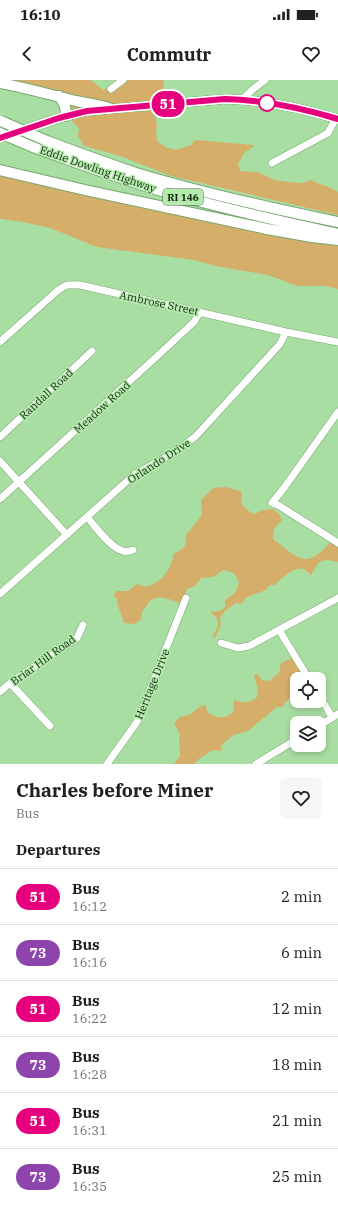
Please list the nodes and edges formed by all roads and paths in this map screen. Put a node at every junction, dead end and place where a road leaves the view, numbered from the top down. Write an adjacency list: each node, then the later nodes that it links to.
1 (123, 80): 4 (street)
2 (265, 80): 6 (street)
3 (0, 83): 5 (highway)
4 (111, 89)
5 (59, 96): 7 (highway); 8 (highway)
6 (243, 99): 7 (main road); 9 (main road)
7 (109, 108): 8 (main road)
8 (65, 116): 12 (main road)
9 (337, 119): 13 (street)
10 (0, 121): 15 (highway, Eddie Dowling Highway / RI 146, bridge)
11 (0, 133): 16 (highway, Eddie Dowling Highway / RI 146, bridge)
12 (0, 138)
13 (272, 163)
14 (0, 170): 17 (highway)
15 (338, 222)
16 (338, 234)
17 (338, 240)
18 (200, 312): 19 (street, Ambrose Street); 20 (street, Ambrose Street); 26 (street, Meadow Road)
19 (286, 332): 21 (street, Ambrose Street); 28 (street, Orlando Drive)
20 (0, 342)
21 (338, 342)
22 (92, 351): 24 (street, Randall Road)
23 (338, 412): 30 (street)
24 (0, 437)
25 (0, 461): 26 (street)
26 (19, 482): 27 (street, Meadow Road); 29 (street)
27 (0, 499)
28 (87, 517): 29 (street, Orlando Drive); 31 (street)
29 (67, 535): 32 (street, Orlando Drive)
30 (338, 543)
31 (133, 550)
32 (0, 594)
33 (186, 598): 46 (street, Heritage Drive)
34 (338, 598): 36 (street)
35 (82, 625): 39 (street, Briar Hill Road)
36 (279, 630): 37 (street); 38 (street)
37 (221, 643)
38 (305, 672)
39 (10, 683): 40 (street, Briar Hill Road); 44 (street)
40 (0, 692)
41 (326, 704): 42 (street)
42 (335, 716): 43 (street)
43 (326, 722)
44 (50, 726)
45 (290, 743): 47 (street)
46 (107, 764)
47 (256, 764)

